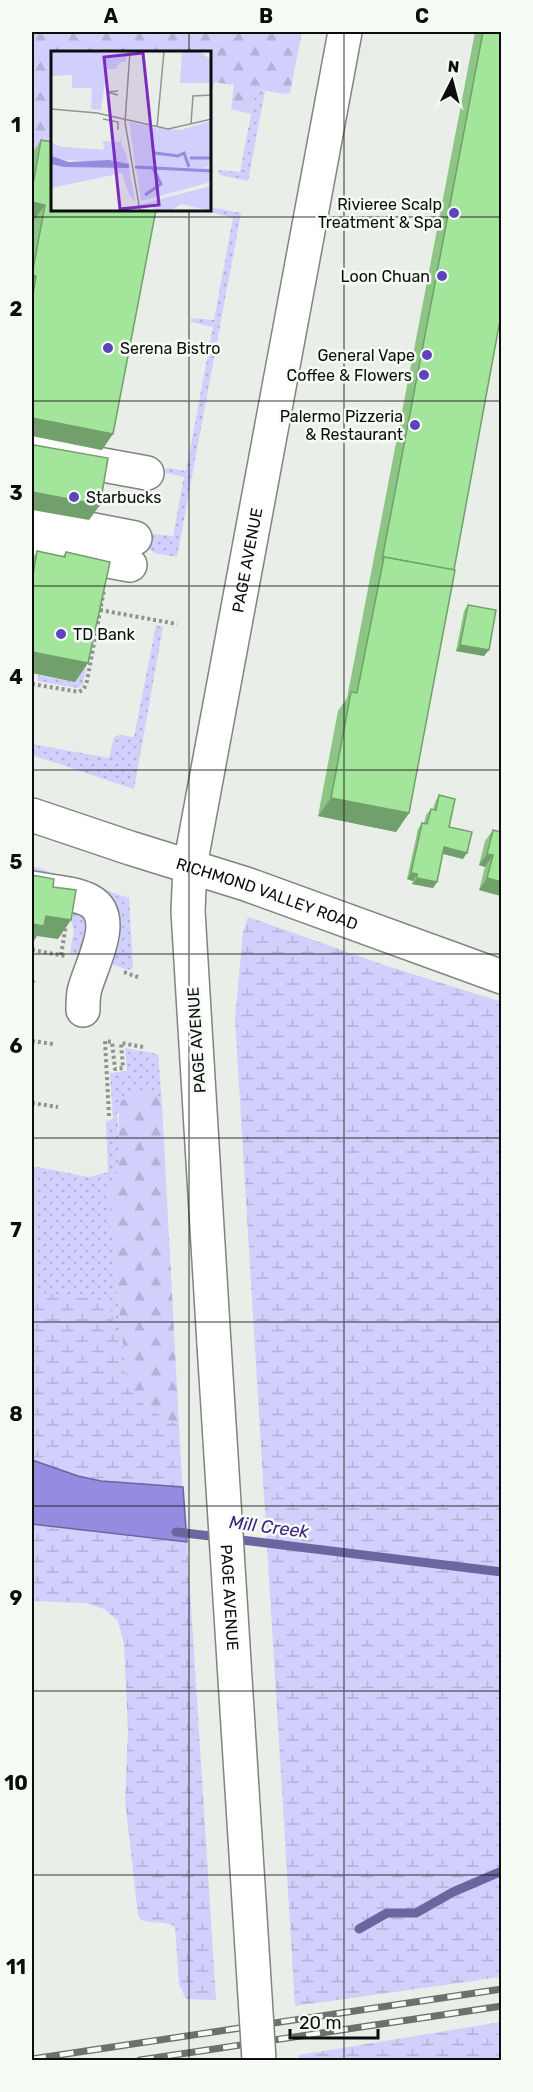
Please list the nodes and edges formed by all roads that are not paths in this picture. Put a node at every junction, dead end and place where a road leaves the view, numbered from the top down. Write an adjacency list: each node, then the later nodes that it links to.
1 (345, 32): 7 (street, PAGE AVENUE)
2 (32, 452): 3 (street)
3 (147, 473)
4 (32, 518): 5 (street)
5 (32, 547)
6 (32, 815): 7 (street, RICHMOND VALLEY ROAD)
7 (190, 866): 9 (street, RICHMOND VALLEY ROAD); 11 (street, PAGE AVENUE, bridge)
8 (32, 888): 10 (street)
9 (501, 977)
10 (83, 1010)
11 (259, 2061)

